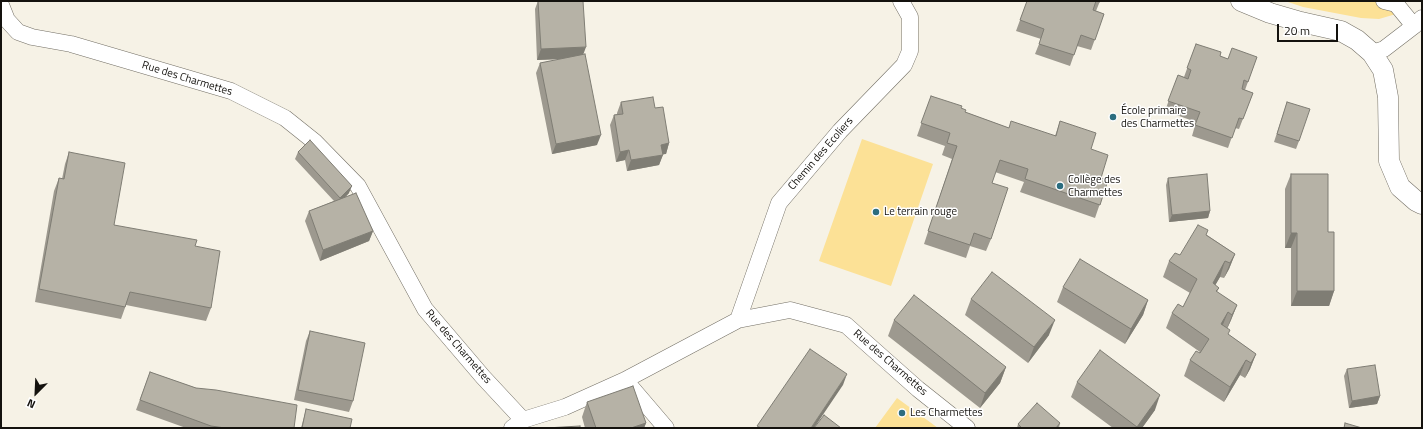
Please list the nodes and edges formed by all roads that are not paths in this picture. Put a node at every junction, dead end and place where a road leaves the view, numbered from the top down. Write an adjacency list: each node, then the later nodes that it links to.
1 (901, 1): 8 (street, Chemin des Ecoliers)
2 (1241, 1): 6 (street)
3 (1384, 1): 5 (street)
4 (1, 5): 10 (street, Rue des Charmettes)
5 (1418, 22): 6 (street)
6 (1372, 53): 7 (street)
7 (1415, 200)
8 (738, 320): 9 (street, Rue des Charmettes); 12 (street, Rue des Charmettes)
9 (625, 380): 10 (street, Rue des Charmettes); 11 (street)
10 (518, 424)
11 (666, 428)
12 (967, 428)

